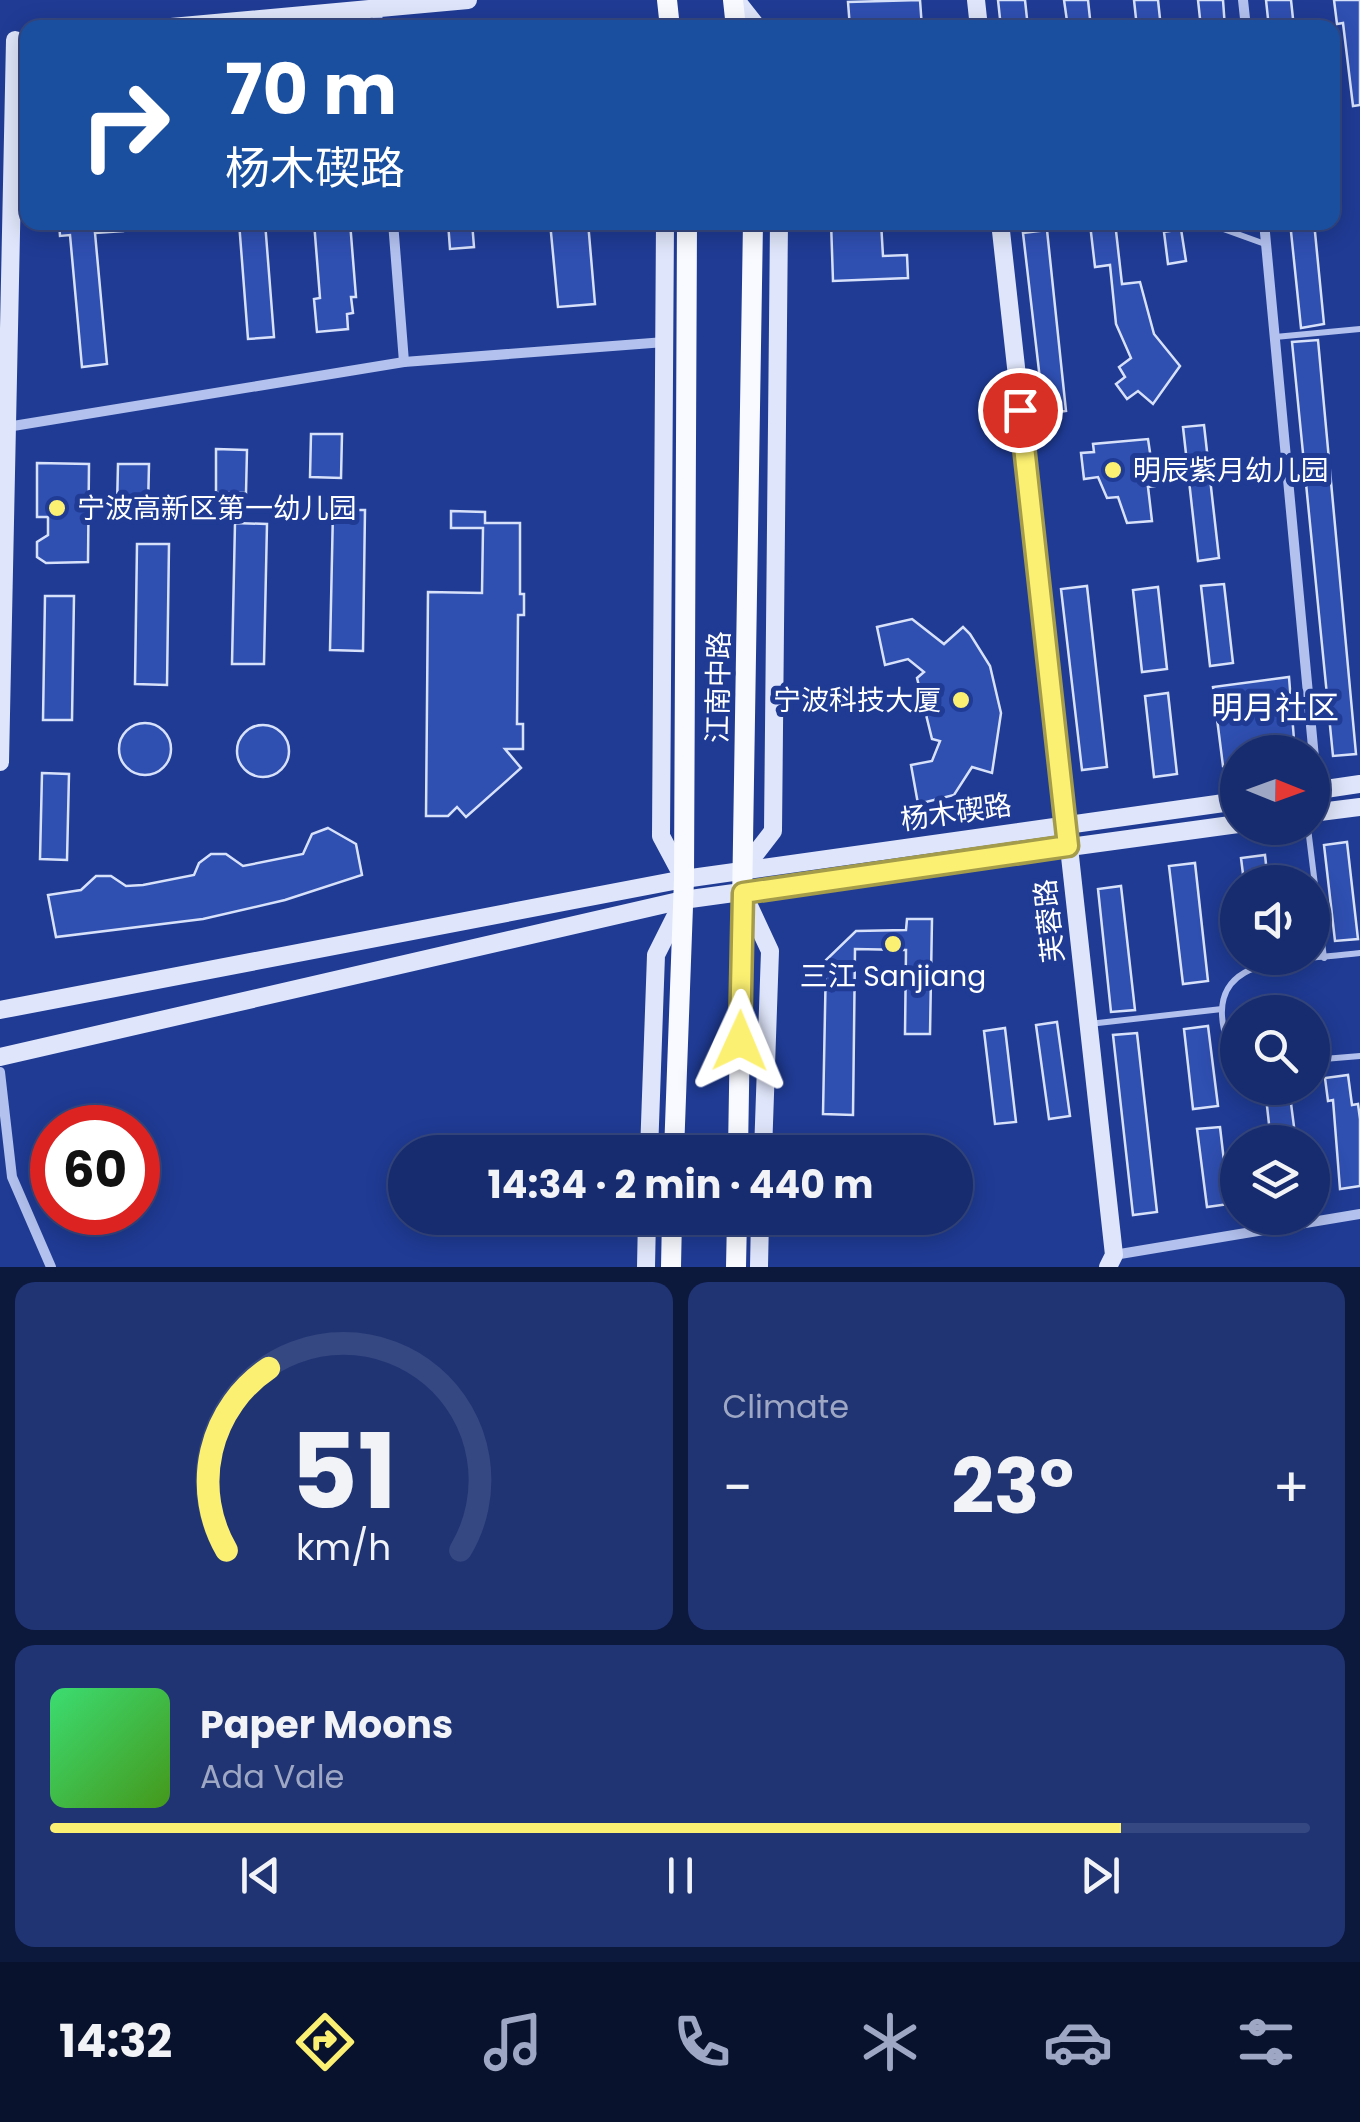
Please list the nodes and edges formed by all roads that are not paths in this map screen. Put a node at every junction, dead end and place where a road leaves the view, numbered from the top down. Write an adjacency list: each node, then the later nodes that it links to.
1 (468, 0): 3 (main road)
2 (735, 0): 6 (main road)
3 (377, 8): 4 (main road); 5 (street)
4 (247, 20)
5 (378, 20)
6 (751, 20)
7 (14, 40): 21 (main road)
8 (394, 230): 20 (street)
9 (666, 230): 19 (main road)
10 (686, 230): 33 (main road, 江南中路)
11 (752, 230): 32 (main road, 江南中路)
12 (779, 230): 32 (main road)
13 (1001, 230): 29 (main road, 芙蓉路)
14 (1226, 230): 16 (lane)
15 (1265, 230): 16 (street)
16 (1266, 245): 18 (street)
17 (1360, 329): 18 (lane)
18 (1275, 337): 22 (street)
19 (665, 342): 20 (street); 33 (main road)
20 (404, 362): 21 (street)
21 (4, 428): 23 (main road)
22 (1310, 735)
23 (0, 762)
24 (1360, 784): 25 (main road)
25 (1330, 789)
26 (1220, 803): 29 (main road, 杨木碶路)
27 (1360, 807): 28 (main road)
28 (1330, 811)
29 (1066, 824): 31 (main road, 芙蓉路); 32 (main road, 杨木碶路)
30 (1220, 826): 31 (main road, 杨木碶路)
31 (1068, 846): 32 (main road, 杨木碶路); 40 (main road, 芙蓉路)
32 (742, 882): 33 (main road); 47 (main road, 江南中路); 48 (main road)
33 (683, 890): 39 (main road); 42 (main road); 45 (main road); 46 (main road, 江南中路)
34 (1360, 953): 35 (lane)
35 (1330, 957)
36 (1237, 975): 37 (lane)
37 (1223, 995)
38 (1220, 1009): 40 (lane)
39 (0, 1010)
40 (1088, 1024): 54 (main road, 芙蓉路)
41 (1360, 1056): 43 (lane)
42 (0, 1057)
43 (1330, 1058)
44 (0, 1072): 55 (street)
45 (650, 1135)
46 (675, 1135)
47 (738, 1135)
48 (764, 1135)
49 (1360, 1214): 54 (street)
50 (647, 1235): 56 (main road)
51 (671, 1235): 57 (main road)
52 (737, 1235): 58 (main road)
53 (759, 1235): 59 (main road)
54 (1111, 1261)
55 (51, 1267)
56 (646, 1267)
57 (670, 1267)
58 (736, 1267)
59 (758, 1267)

